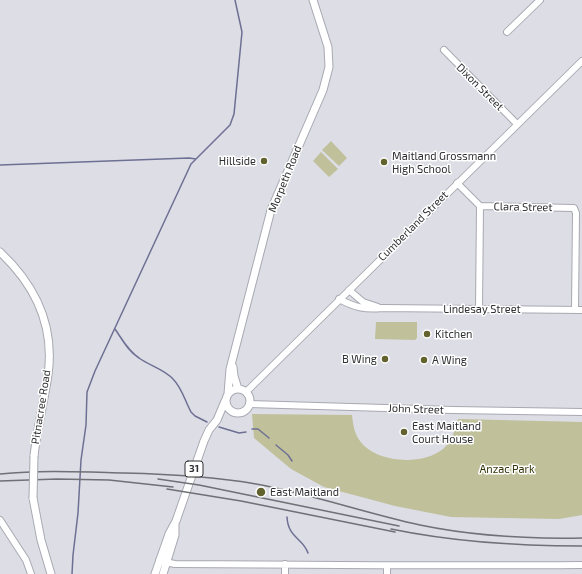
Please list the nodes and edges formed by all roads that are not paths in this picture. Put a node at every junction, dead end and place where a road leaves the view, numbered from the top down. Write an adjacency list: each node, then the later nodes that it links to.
1 (540, 0): 3 (street)
2 (315, 1): 15 (main road, Morpeth Road / 31)
3 (508, 32)
4 (444, 50): 6 (street, Dixon Street)
5 (582, 61): 6 (street, Cumberland Street)
6 (517, 124): 7 (street, Cumberland Street)
7 (457, 183): 8 (street, Clara Street); 10 (street, Cumberland Street)
8 (480, 206): 13 (street); 14 (street, Clara Street)
9 (0, 252): 32 (main road, Pitnacree Road, bridge)
10 (349, 290): 11 (street, Cumberland Street); 12 (street, Lindesay Street)
11 (339, 300): 12 (street, Lindesay Street); 17 (street, Cumberland Street)
12 (382, 308): 13 (street, Lindesay Street)
13 (479, 309): 14 (street, Lindesay Street)
14 (579, 310)
15 (233, 360): 16 (main road, Morpeth Road / 31); 18 (main road, Morpeth Road / 31)
16 (238, 389): 17 (main road); 18 (main road)
17 (246, 392): 19 (main road)
18 (227, 397): 21 (main road); 22 (main road, 31)
19 (250, 404): 20 (street, John Street); 21 (main road)
20 (582, 412)
21 (237, 414): 22 (main road)
22 (217, 420): 24 (main road, 31)
23 (0, 520): 31 (street)
24 (176, 521): 25 (main road, 31); 26 (main road, 31)
25 (159, 561): 26 (street); 33 (main road, 31)
26 (167, 563): 27 (street); 34 (main road, 31)
27 (285, 564): 29 (street); 35 (street)
28 (582, 565): 30 (street)
29 (387, 566): 30 (street); 36 (street)
30 (413, 566): 37 (street)
31 (32, 574)
32 (51, 574)
33 (154, 574)
34 (163, 574)
35 (285, 574)
36 (388, 574)
37 (413, 574)

